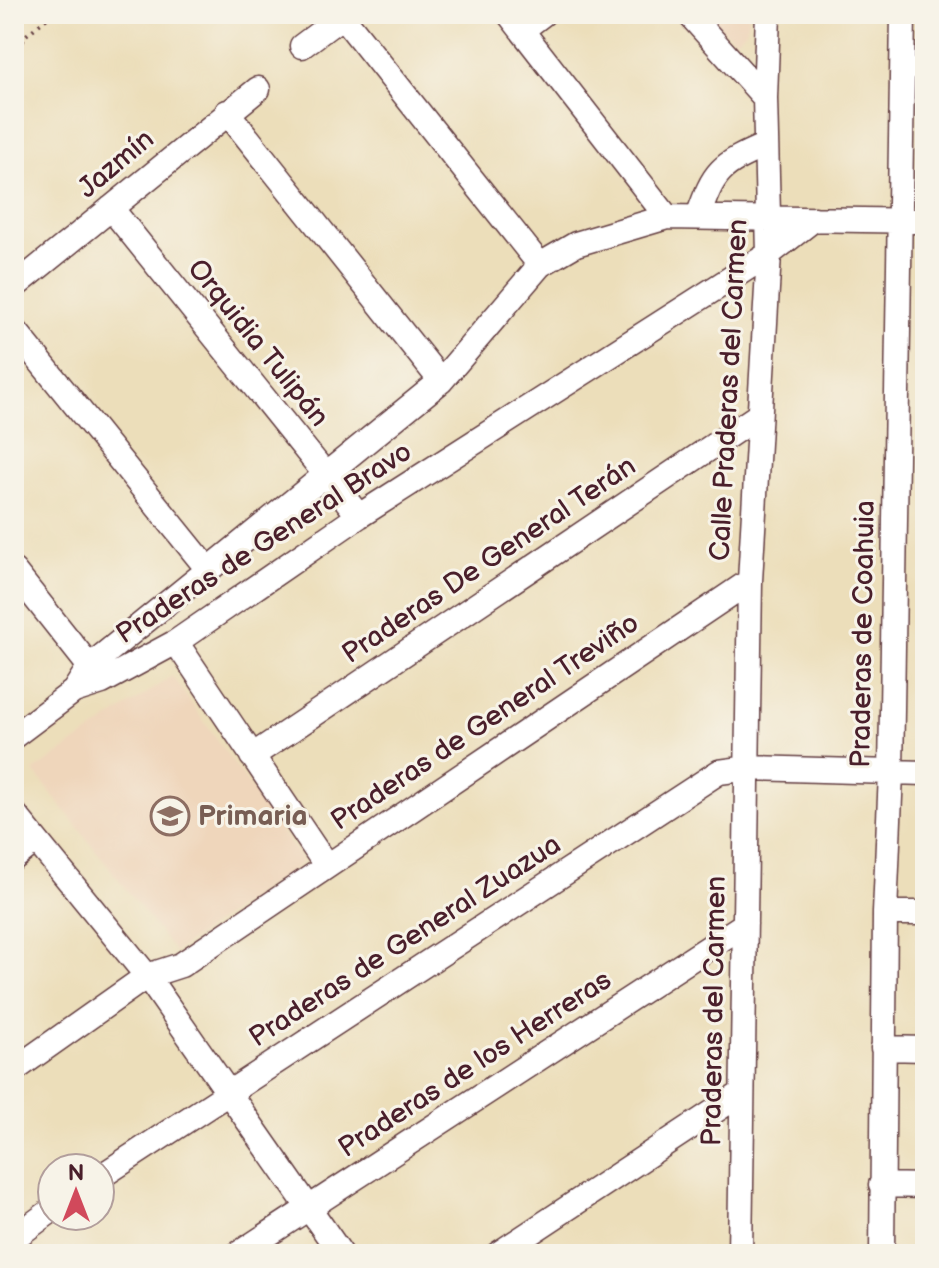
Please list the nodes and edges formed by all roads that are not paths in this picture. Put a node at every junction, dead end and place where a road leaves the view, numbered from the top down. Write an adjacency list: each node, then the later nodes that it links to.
1 (543, 14): 6 (street)
2 (689, 14): 9 (street)
3 (768, 14): 9 (street, Calle Praderas del Carmen)
4 (903, 14): 17 (street, Praderas de Coahuia)
5 (344, 15): 7 (street); 20 (street)
6 (516, 22): 13 (street)
7 (302, 46)
8 (258, 89): 10 (street, Jazmín)
9 (765, 98): 11 (street, Calle Praderas del Carmen)
10 (227, 112): 12 (street, Jazmín); 23 (street)
11 (766, 145): 14 (street); 15 (street, Calle Praderas del Carmen)
12 (111, 208): 21 (street, Jazmín); 25 (street, Orquidia Tulipán)
13 (667, 217): 14 (street, Praderas de General Bravo); 20 (street, Praderas de General Bravo)
14 (698, 217): 15 (street, Praderas de General Bravo)
15 (768, 218): 16 (street, Praderas de General Bravo); 19 (street, Calle Praderas del Carmen)
16 (814, 219): 17 (street, Praderas de General Bravo); 19 (street, Praderas de General Bravo)
17 (898, 220): 18 (street, Praderas de General Bravo); 35 (street, Praderas de Coahuia)
18 (925, 221)
19 (769, 254): 24 (street, Calle Praderas del Carmen); 26 (street, Praderas de General Bravo)
20 (540, 265): 23 (street, Praderas de General Bravo)
21 (14, 287)
22 (14, 329): 27 (street)
23 (441, 381): 25 (street, Praderas de General Bravo)
24 (759, 415): 29 (street, Calle Praderas del Carmen); 33 (street, Praderas De General Terán)
25 (325, 475): 26 (street, Orquidia Tulipán); 27 (street, Praderas de General Bravo)
26 (359, 516): 30 (street, Praderas de General Bravo)
27 (207, 568): 31 (street, Praderas de General Bravo)
28 (14, 571): 31 (street)
29 (750, 581): 34 (street, Calle Praderas del Carmen); 40 (street, Praderas de General Treviño)
30 (176, 642): 31 (street, Praderas de General Bravo); 33 (street)
31 (96, 674): 32 (street, Praderas de General Bravo)
32 (14, 736)
33 (252, 756): 40 (street)
34 (749, 768): 35 (street, Praderas de General Zuazua); 43 (street, Praderas del Carmen); 48 (street, Praderas de General Zuazua)
35 (891, 773): 36 (street, Praderas de General Zuazua); 41 (street, Praderas de Coahuia)
36 (925, 773)
37 (14, 813): 38 (street)
38 (36, 840): 39 (street); 44 (street)
39 (14, 858)
40 (326, 865): 44 (street, Praderas de General Treviño)
41 (885, 913): 42 (street); 45 (street, Praderas de Coahuia)
42 (925, 913)
43 (745, 924): 49 (street, Praderas del Carmen); 53 (street, Praderas de los Herreras)
44 (147, 976): 47 (street, Praderas de General Treviño); 48 (street)
45 (883, 1048): 46 (street); 51 (street, Praderas de Coahuia)
46 (925, 1049)
47 (14, 1070)
48 (229, 1092): 50 (street, Praderas de General Zuazua); 53 (street)
49 (742, 1093): 56 (street, Praderas del Carmen); 59 (street)
50 (116, 1166)
51 (881, 1185): 52 (street); 60 (street, Praderas de Coahuia)
52 (925, 1186)
53 (311, 1208): 57 (street, Praderas de los Herreras); 58 (street)
54 (36, 1222): 55 (street)
55 (14, 1238)
56 (739, 1253)
57 (238, 1254)
58 (341, 1254)
59 (498, 1254)
60 (882, 1254)

